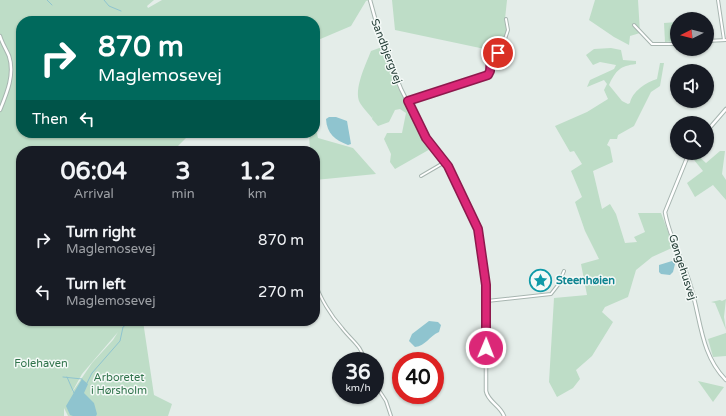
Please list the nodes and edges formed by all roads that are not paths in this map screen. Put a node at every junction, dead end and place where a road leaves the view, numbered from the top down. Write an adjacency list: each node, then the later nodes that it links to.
1 (370, 0): 9 (street, Sandbjergvej)
2 (718, 0): 6 (street)
3 (506, 19): 9 (street)
4 (634, 24): 8 (street)
5 (0, 36): 11 (street)
6 (725, 40): 7 (street)
7 (714, 41)
8 (670, 44)
9 (408, 101): 14 (street, Sandbjergvej)
10 (726, 109): 12 (street)
11 (0, 110)
12 (714, 122)
13 (686, 160): 20 (street, Gøngehusvej)
14 (446, 162): 15 (street); 18 (street, Sandbjergvej)
15 (421, 176)
16 (564, 271): 18 (street)
17 (320, 295): 19 (street)
18 (487, 301): 23 (street, Sandbjergvej)
19 (362, 352)
20 (726, 380)
21 (384, 398): 22 (street)
22 (392, 416)
23 (504, 416)

